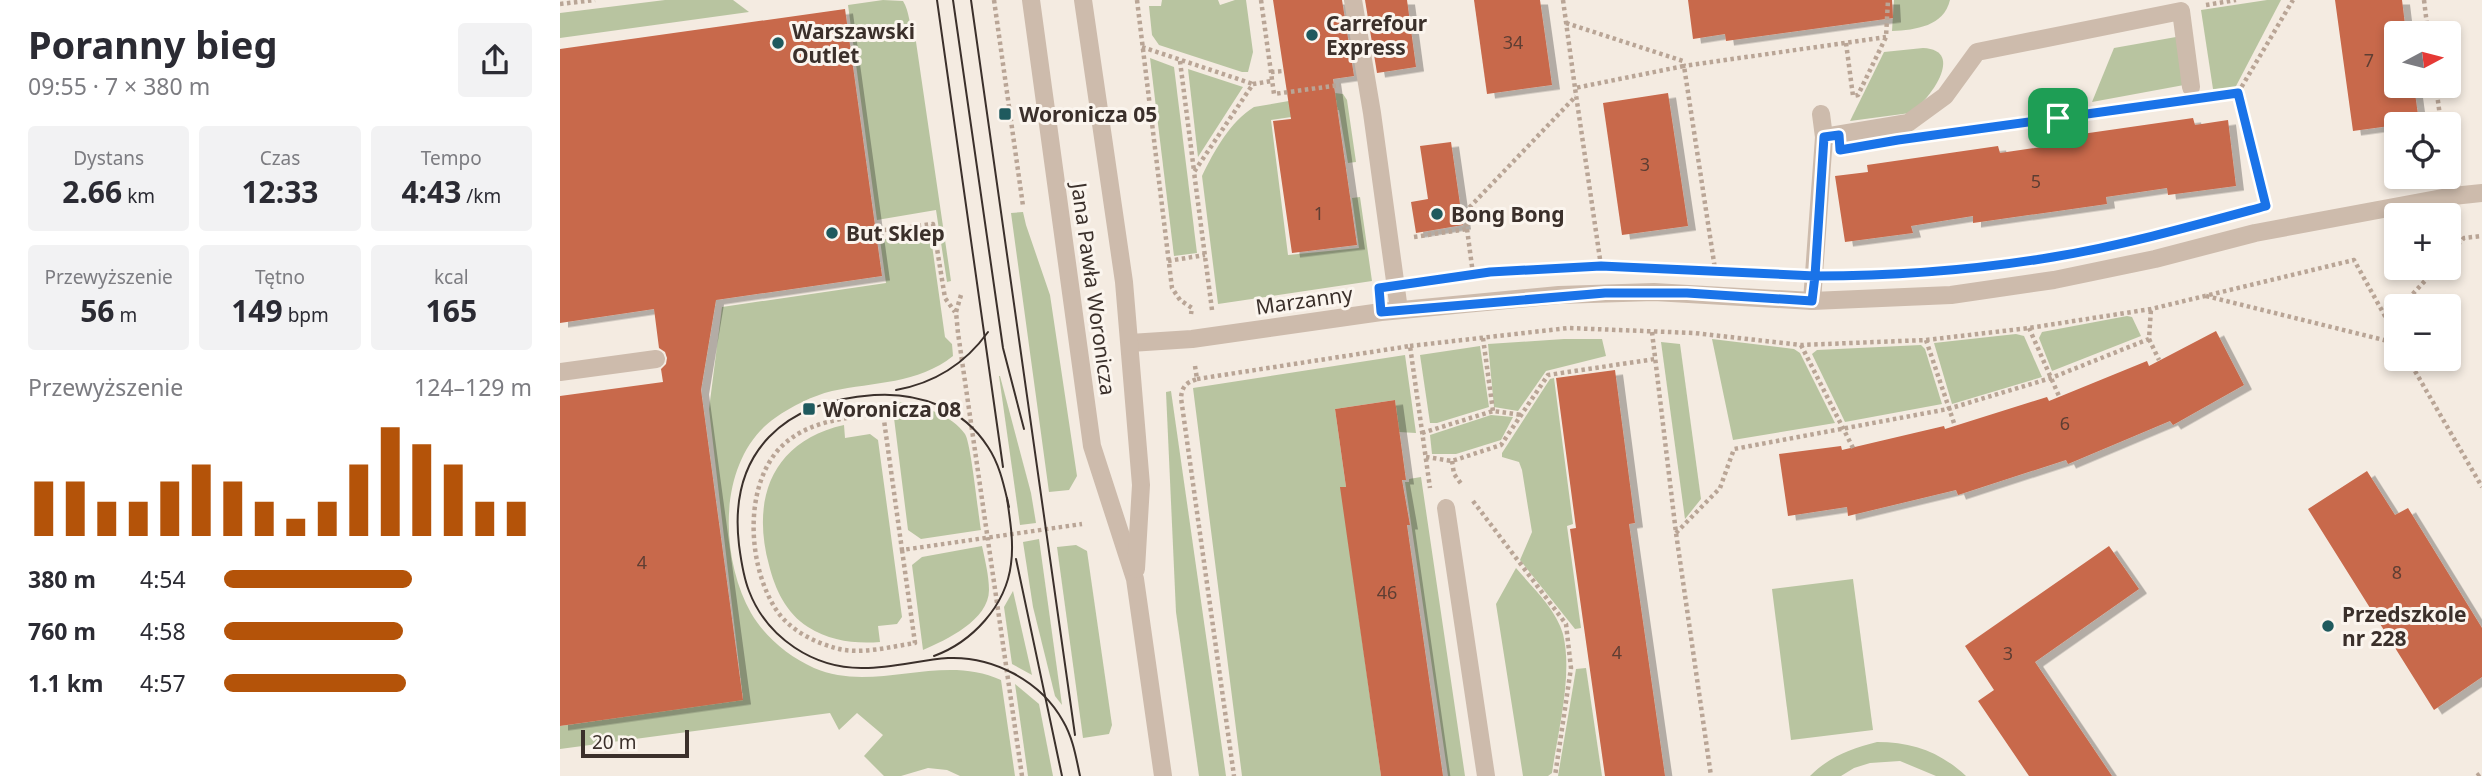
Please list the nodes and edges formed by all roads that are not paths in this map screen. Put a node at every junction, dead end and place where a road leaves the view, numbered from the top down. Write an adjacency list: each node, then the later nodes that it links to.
1 (1031, 0): 16 (street, Jana Pawła Woronicza)
2 (1083, 0): 5 (street, Jana Pawła Woronicza)
3 (1091, 0): 5 (street)
4 (1353, 0): 11 (street)
5 (1088, 37): 12 (street, Jana Pawła Woronicza)
6 (2192, 94): 8 (street)
7 (1821, 114): 8 (street)
8 (1832, 136): 10 (street)
9 (2482, 193): 10 (street, Marzanny)
10 (1812, 301): 11 (street, Marzanny)
11 (1390, 311): 12 (street, Marzanny)
12 (1130, 343): 16 (street, Jana Pawła Woronicza)
13 (656, 359): 14 (street)
14 (560, 372)
15 (1439, 503): 18 (street)
16 (1135, 579): 17 (street, Jana Pawła Woronicza)
17 (1163, 776)
18 (1486, 776)

